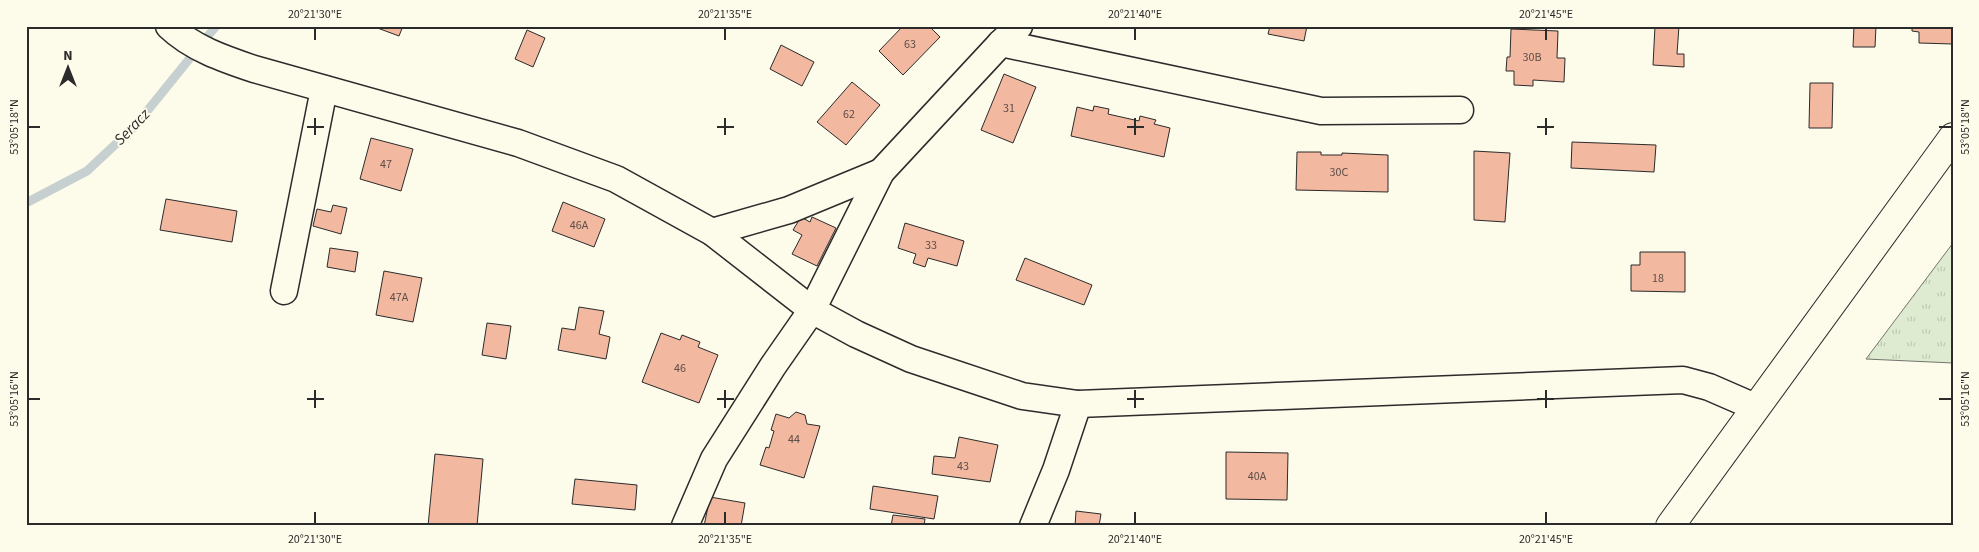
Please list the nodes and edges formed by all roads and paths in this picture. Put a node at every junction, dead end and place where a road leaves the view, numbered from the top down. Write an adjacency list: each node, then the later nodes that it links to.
1 (172, 30): 3 (street)
2 (1010, 35): 4 (street); 6 (street)
3 (324, 89): 7 (street); 8 (street)
4 (1460, 110)
5 (1953, 137): 11 (main road)
6 (881, 172): 7 (street); 9 (street)
7 (712, 232): 9 (street)
8 (284, 291)
9 (812, 310): 10 (street); 12 (street)
10 (1078, 404): 11 (street); 13 (street)
11 (1755, 407): 14 (main road)
12 (685, 526)
13 (1033, 526)
14 (1670, 526)

